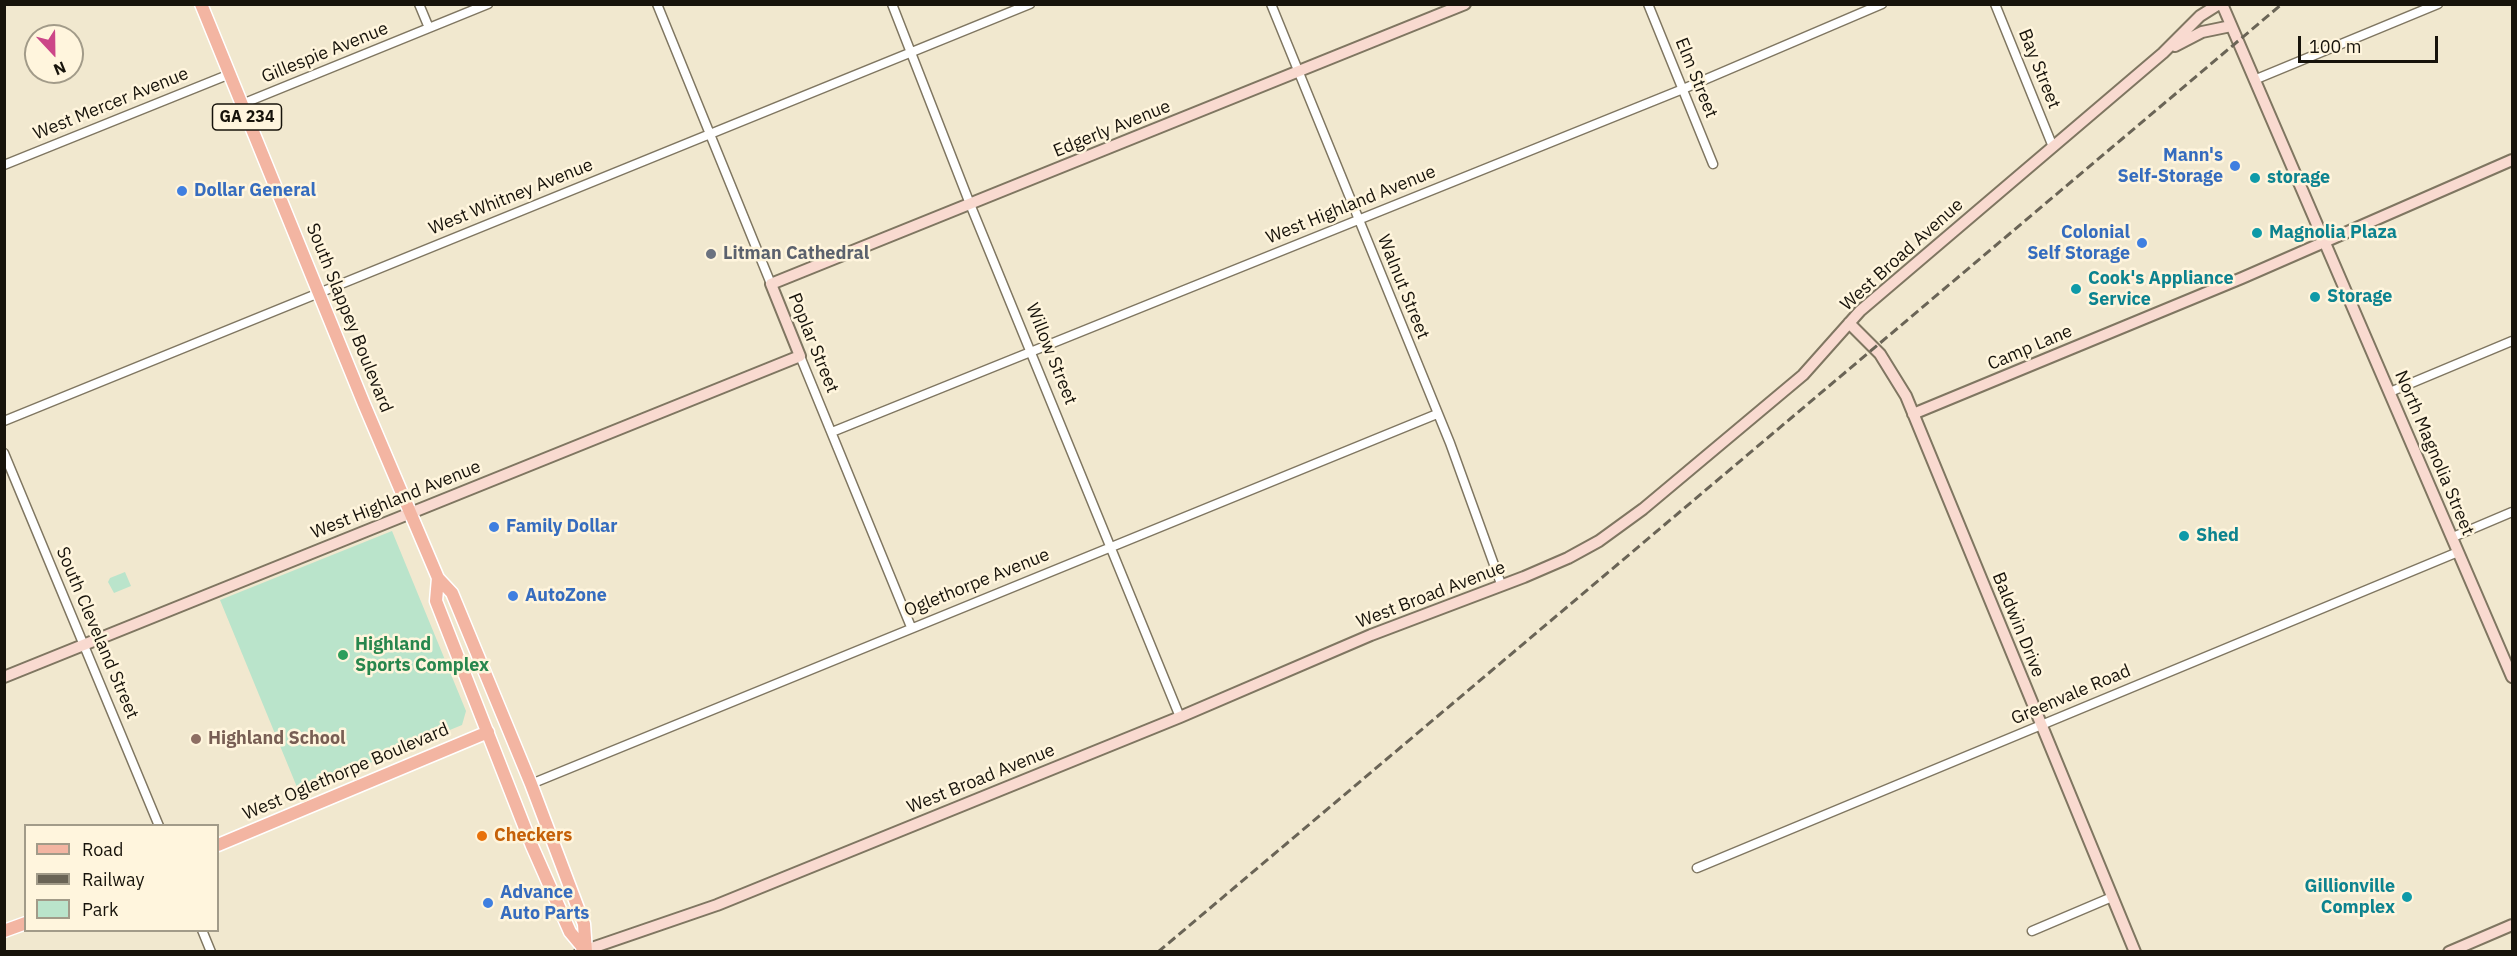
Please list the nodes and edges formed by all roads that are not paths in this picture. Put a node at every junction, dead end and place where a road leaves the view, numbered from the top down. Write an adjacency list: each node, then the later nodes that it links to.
1 (201, 4): 19 (main road, South Slappey Boulevard / GA 234)
2 (419, 4): 15 (street)
3 (488, 4): 15 (street, Gillespie Avenue)
4 (657, 4): 23 (street, Poplar Street)
5 (892, 4): 16 (street, Willow Street)
6 (1030, 4): 16 (street, West Whitney Avenue)
7 (1271, 4): 18 (street, Walnut Street)
8 (1465, 4): 18 (street, Edgerly Avenue)
9 (1648, 4): 21 (street, Elm Street)
10 (1882, 4): 21 (street, West Highland Avenue)
11 (1995, 4): 24 (street, Bay Street)
12 (2220, 4): 14 (street, North Magnolia Street); 17 (street, West Broad Avenue)
13 (2438, 4): 20 (street)
14 (2231, 26): 17 (street, West Broad Avenue); 20 (street, North Magnolia Street)
15 (429, 28): 22 (street, Gillespie Avenue)
16 (912, 52): 23 (street, West Whitney Avenue); 28 (street, Willow Street)
17 (2163, 53): 24 (street, West Broad Avenue)
18 (1298, 72): 28 (street, Edgerly Avenue); 29 (street, Walnut Street)
19 (230, 74): 22 (main road, South Slappey Boulevard / GA 234); 27 (street, West Mercer Avenue)
20 (2254, 80): 30 (street, North Magnolia Street)
21 (1683, 89): 26 (street, Elm Street); 29 (street, West Highland Avenue)
22 (242, 104): 32 (main road, South Slappey Boulevard / GA 234)
23 (710, 134): 31 (street, Poplar Street); 32 (street, West Whitney Avenue)
24 (2053, 147): 33 (street, West Broad Avenue)
25 (2512, 160): 30 (street)
26 (1713, 164)
27 (4, 165)
28 (970, 204): 31 (street, Edgerly Avenue); 35 (street, Willow Street)
29 (1357, 219): 35 (street, West Highland Avenue); 38 (street, Walnut Street)
30 (2325, 243): 37 (street, North Magnolia Street); 39 (street, Camp Lane)
31 (771, 284): 36 (street, Poplar Street)
32 (318, 292): 40 (street, West Whitney Avenue); 43 (main road, South Slappey Boulevard / GA 234)
33 (1849, 323): 39 (street, Baldwin Drive); 49 (street, West Broad Avenue)
34 (2512, 341): 37 (street)
35 (1032, 352): 41 (street, West Highland Avenue); 46 (street, Willow Street)
36 (800, 356): 41 (street, Poplar Street); 43 (street, West Highland Avenue)
37 (2390, 392): 45 (street, North Magnolia Street)
38 (1437, 414): 46 (street, Oglethorpe Avenue); 49 (street, Walnut Street)
39 (1913, 414): 56 (street, Baldwin Drive)
40 (4, 421)
41 (832, 432): 50 (street, Poplar Street)
42 (4, 453): 51 (street, South Cleveland Street)
43 (410, 512): 48 (main road, South Slappey Boulevard / GA 234); 51 (street, West Highland Avenue)
44 (2512, 512): 45 (street)
45 (2452, 537): 47 (street, North Magnolia Street)
46 (1111, 546): 50 (street, Oglethorpe Avenue); 55 (street, Willow Street)
47 (2458, 552): 52 (street, North Magnolia Street); 56 (street, Greenvale Road)
48 (438, 578): 54 (main road, South Slappey Boulevard / GA 234); 57 (main road, South Slappey Boulevard / GA 234)
49 (1501, 584): 55 (street, West Broad Avenue)
50 (911, 627): 59 (street, Oglethorpe Avenue)
51 (84, 645): 53 (street, West Highland Avenue); 60 (street, South Cleveland Street)
52 (2512, 677)
53 (4, 678)
54 (495, 696): 57 (main road); 58 (main road, South Slappey Boulevard / GA 234)
55 (1180, 717): 71 (street, West Broad Avenue)
56 (2041, 725): 62 (street, Greenvale Road); 63 (street, Baldwin Drive)
57 (489, 732): 58 (main road); 61 (main road, West Oglethorpe Boulevard); 71 (main road, South Slappey Boulevard)
58 (521, 759): 59 (main road, South Slappey Boulevard)
59 (531, 784): 71 (main road, South Slappey Boulevard)
60 (159, 824)
61 (219, 845)
62 (1697, 868)
63 (2112, 897): 67 (street); 72 (street, Baldwin Drive)
64 (24, 924): 66 (main road)
65 (2512, 925): 69 (street)
66 (4, 931)
67 (2032, 931)
68 (203, 932): 70 (street)
69 (2462, 949): 73 (street)
70 (211, 951)
71 (584, 951)
72 (2135, 951)
73 (2449, 951)

